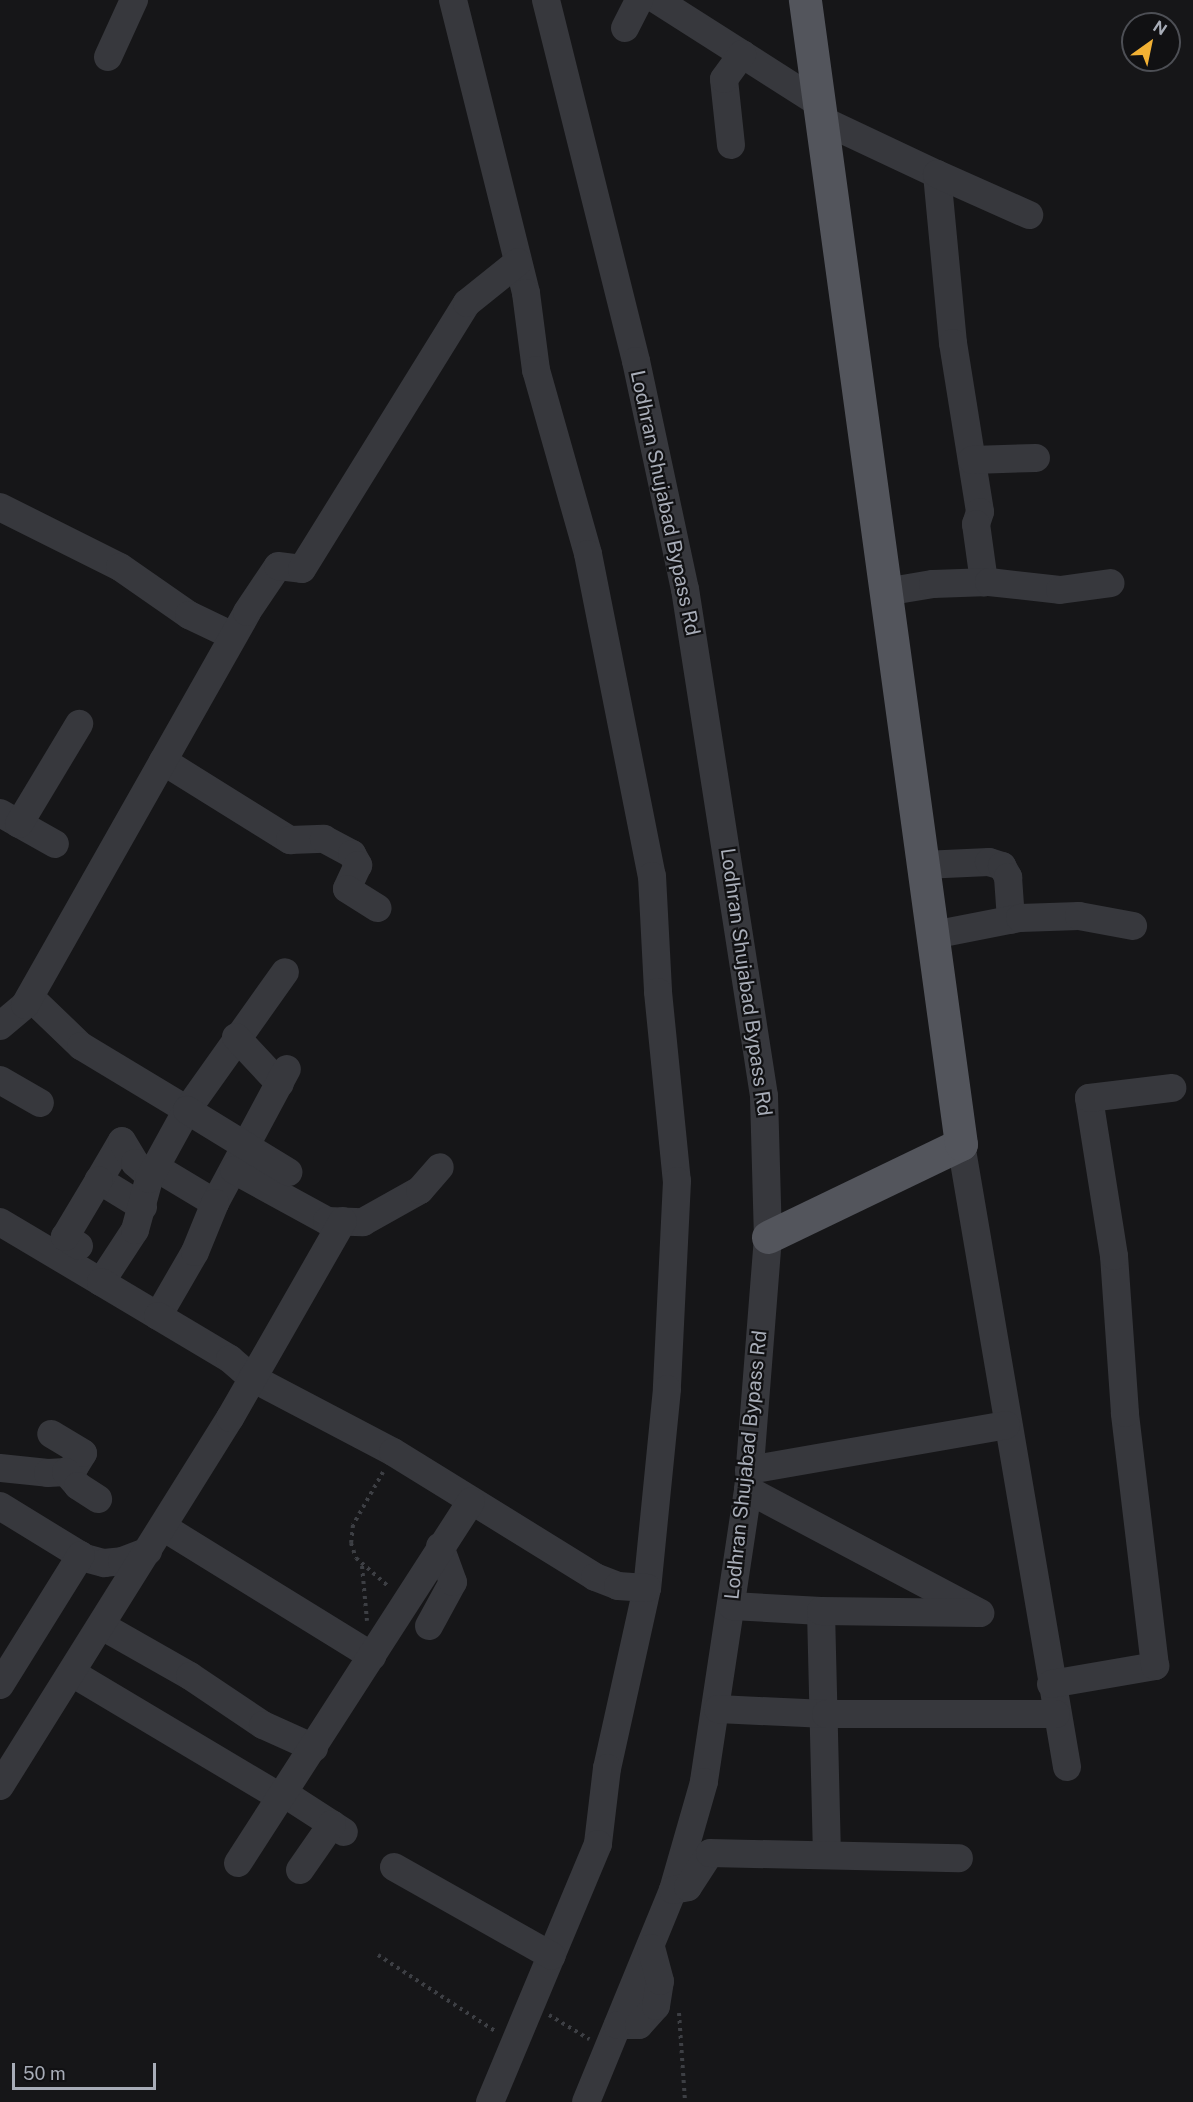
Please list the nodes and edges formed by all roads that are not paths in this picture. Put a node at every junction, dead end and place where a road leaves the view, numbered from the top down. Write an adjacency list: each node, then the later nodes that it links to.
1 (134, 0): 9 (street)
2 (453, 0): 14 (street)
3 (546, 0): 49 (street, Lodhran Shujabad Bypass Rd)
4 (639, 0): 7 (street)
5 (657, 0): 8 (street)
6 (805, 0): 10 (main road)
7 (625, 28)
8 (742, 54): 10 (street); 11 (street)
9 (108, 57)
10 (821, 112): 12 (street); 20 (main road)
11 (731, 145)
12 (937, 174): 13 (street); 16 (street)
13 (1029, 215)
14 (518, 262): 21 (street); 65 (street)
15 (1036, 458): 16 (street)
16 (972, 460): 18 (street)
17 (0, 507): 21 (street)
18 (984, 582): 19 (street); 20 (street)
19 (1111, 583)
20 (885, 592): 26 (main road)
21 (232, 636): 23 (street)
22 (79, 724): 24 (street)
23 (163, 761): 27 (street); 32 (street)
24 (7, 822): 25 (street)
25 (55, 844)
26 (923, 865): 28 (street); 30 (main road)
27 (378, 908)
28 (1011, 920): 29 (street); 30 (street)
29 (1133, 926)
30 (933, 935): 39 (main road)
31 (285, 972): 34 (street)
32 (30, 997): 33 (street); 38 (street)
33 (3, 1022)
34 (236, 1037): 38 (street); 40 (street)
35 (0, 1080): 37 (street)
36 (1172, 1089): 72 (street)
37 (40, 1103)
38 (187, 1110): 40 (street); 42 (street)
39 (961, 1144): 49 (main road); 54 (street)
40 (241, 1160): 43 (street); 45 (street); 47 (street)
41 (440, 1167): 47 (street)
42 (153, 1171): 44 (street); 45 (street); 46 (street)
43 (288, 1172)
44 (99, 1180): 46 (street); 50 (street)
45 (215, 1203): 52 (street)
46 (142, 1207): 51 (street)
47 (343, 1221): 53 (street)
48 (0, 1222): 51 (street)
49 (768, 1237): 58 (street, Lodhran Shujabad Bypass Rd)
50 (79, 1245)
51 (101, 1282): 52 (street)
52 (158, 1316): 53 (street)
53 (252, 1378): 60 (street); 62 (street)
54 (1006, 1425): 58 (street); 72 (street)
55 (51, 1434): 57 (street)
56 (0, 1468): 57 (street)
57 (66, 1472): 59 (street)
58 (749, 1480): 66 (street, Lodhran Shujabad Bypass Rd); 67 (street)
59 (98, 1499)
60 (471, 1502): 63 (street); 65 (street)
61 (0, 1507): 64 (street)
62 (156, 1539): 64 (street); 68 (street); 70 (street)
63 (440, 1546): 69 (street); 70 (street)
64 (81, 1555): 73 (street)
65 (646, 1587): 87 (street)
66 (732, 1606): 67 (street); 74 (street, Lodhran Shujabad Bypass Rd)
67 (821, 1611): 75 (street)
68 (102, 1626): 71 (street); 77 (street)
69 (429, 1626)
70 (372, 1656): 77 (street)
71 (72, 1673): 79 (street); 80 (street)
72 (1051, 1684): 76 (street)
73 (0, 1685)
74 (718, 1709): 75 (street); 86 (street, Lodhran Shujabad Bypass Rd)
75 (826, 1714): 76 (street); 81 (street)
76 (1056, 1714): 78 (street)
77 (314, 1748): 80 (street)
78 (1067, 1767)
79 (0, 1786)
80 (283, 1796): 83 (street); 85 (street)
81 (827, 1855): 82 (street); 86 (street)
82 (959, 1858)
83 (238, 1863)
84 (394, 1867): 87 (street)
85 (300, 1870)
86 (673, 1890): 89 (street, Lodhran Shujabad Bypass Rd)
87 (552, 1956): 88 (street)
88 (490, 2102)
89 (586, 2102)

